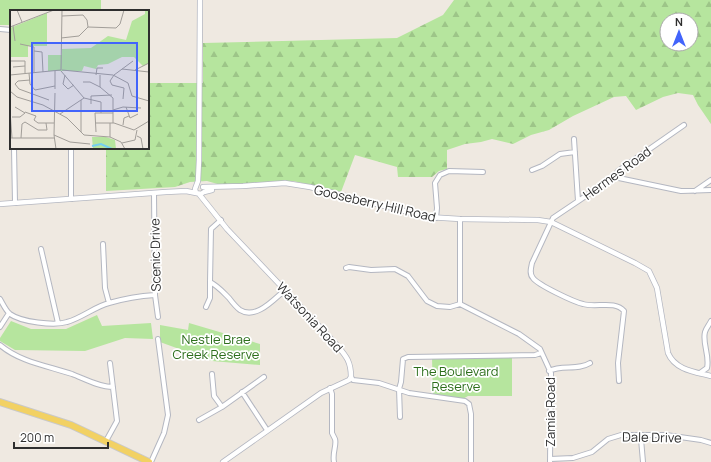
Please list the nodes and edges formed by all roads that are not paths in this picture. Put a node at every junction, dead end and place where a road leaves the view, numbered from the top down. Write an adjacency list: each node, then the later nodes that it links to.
1 (200, 0): 13 (street, Watsonia Road)
2 (0, 29): 3 (street)
3 (10, 30)
4 (684, 125): 11 (street, Hermes Road)
5 (574, 139): 8 (street)
6 (14, 149): 19 (street)
7 (71, 149): 17 (street)
8 (575, 152): 9 (street); 18 (street)
9 (532, 170)
10 (483, 172): 21 (street)
11 (614, 177): 15 (street); 18 (street, Hermes Road)
12 (711, 180): 15 (street)
13 (200, 190): 16 (street, Gooseberry Hill Road); 21 (street, Gooseberry Hill Road); 23 (street, Watsonia Road)
14 (711, 190): 15 (street)
15 (695, 191)
16 (154, 193): 17 (street, Gooseberry Hill Road); 30 (street, Scenic Drive)
17 (71, 199): 19 (street, Gooseberry Hill Road)
18 (578, 201): 24 (street, Hermes Road)
19 (14, 203): 20 (street, Gooseberry Hill Road)
20 (0, 204)
21 (436, 218): 22 (street, Gooseberry Hill Road)
22 (460, 219): 24 (street, Gooseberry Hill Road); 33 (street)
23 (220, 220): 28 (street); 29 (street, Watsonia Road)
24 (551, 222): 46 (street, Gooseberry Hill Road); 51 (street)
25 (103, 244): 32 (street)
26 (41, 249): 38 (street)
27 (346, 268): 33 (street)
28 (210, 282): 29 (street); 34 (street)
29 (285, 290): 50 (street, Watsonia Road)
30 (155, 295): 32 (street); 36 (street, Scenic Drive)
31 (0, 299): 35 (street)
32 (108, 303): 38 (street)
33 (460, 304): 42 (street, Zamia Road)
34 (206, 307)
35 (9, 313): 38 (street); 39 (street)
36 (158, 317)
37 (711, 321): 46 (street)
38 (58, 323)
39 (0, 327)
40 (158, 339): 65 (street)
41 (0, 345): 52 (street)
42 (542, 353): 45 (street, Zamia Road); 54 (street)
43 (110, 363): 52 (street)
44 (590, 363): 45 (street)
45 (550, 371): 64 (street, Zamia Road)
46 (700, 373): 48 (street, Gooseberry Hill Road)
47 (212, 374): 57 (street)
48 (711, 376)
49 (264, 377): 55 (street)
50 (351, 377): 53 (street); 54 (street)
51 (619, 381)
52 (113, 387): 62 (street)
53 (330, 388): 60 (street); 67 (street)
54 (399, 389): 58 (street); 68 (street)
55 (242, 392): 57 (street); 60 (street)
56 (0, 402): 62 (main road)
57 (222, 407): 59 (street)
58 (400, 417)
59 (199, 420)
60 (267, 430): 66 (street)
61 (638, 435): 63 (street, Dale Drive); 64 (street, Dale Drive); 69 (street)
62 (106, 441): 65 (main road)
63 (711, 442)
64 (550, 460)
65 (150, 462)
66 (223, 462)
67 (334, 462)
68 (471, 462)
69 (643, 462)

